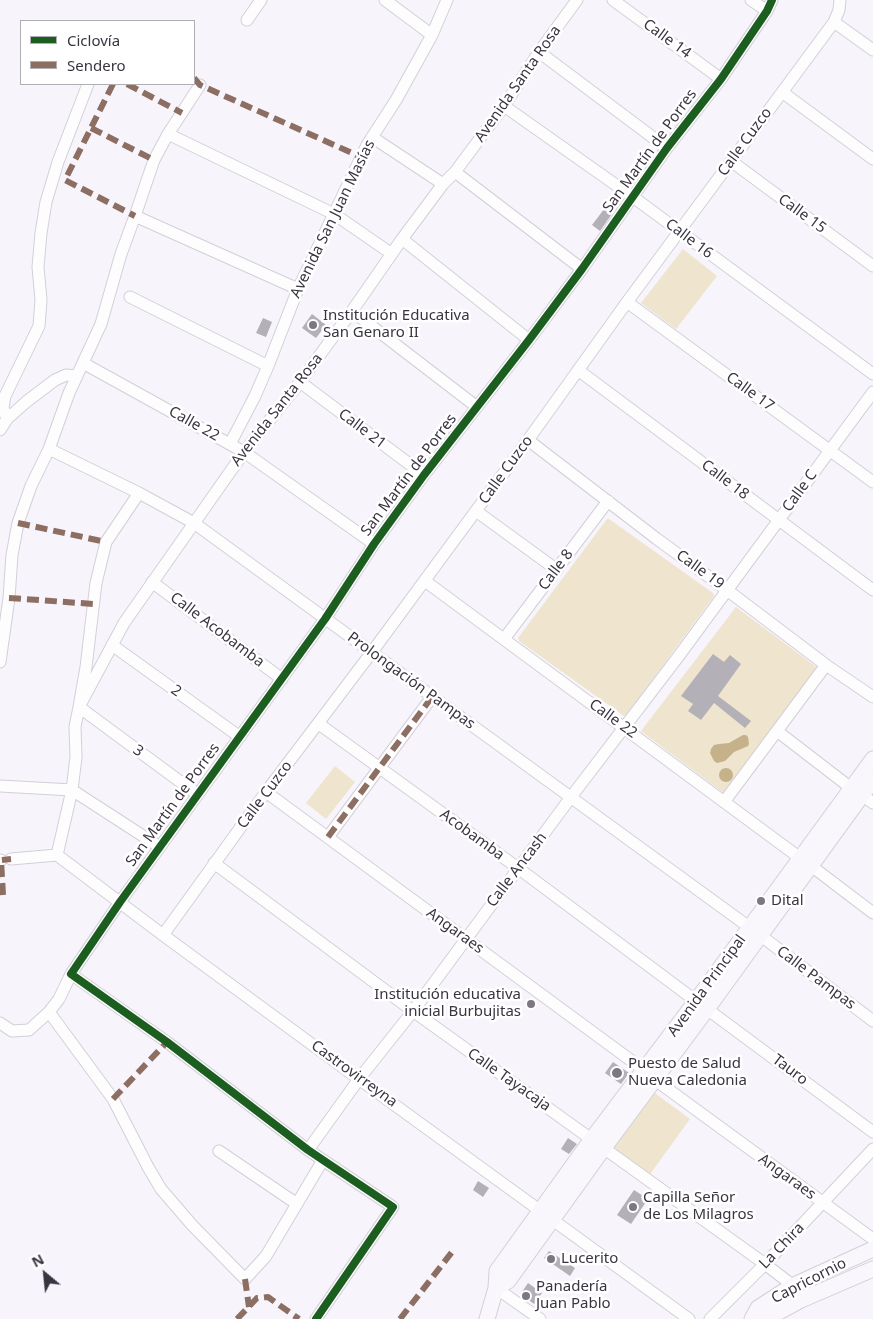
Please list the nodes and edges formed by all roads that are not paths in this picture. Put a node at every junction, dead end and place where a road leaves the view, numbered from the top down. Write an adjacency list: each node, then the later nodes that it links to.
1 (260, 0): 10 (street)
2 (385, 0): 12 (street)
3 (447, 0): 12 (street, Avenida San Juan Masías)
4 (577, 0): 14 (street, Avenida Santa Rosa)
5 (613, 0): 15 (street, Calle 14)
6 (751, 0): 9 (street)
7 (772, 0): 9 (street, San Martín de Porres)
8 (840, 0): 11 (street, Calle Cuzco)
9 (767, 11): 15 (street, San Martín de Porres)
10 (247, 20)
11 (834, 22): 13 (street); 18 (street, Calle Cuzco)
12 (432, 34): 21 (street, Avenida San Juan Masías)
13 (873, 50)
14 (539, 52): 19 (street, Avenida Santa Rosa); 22 (street)
15 (721, 79): 22 (street, San Martín de Porres)
16 (88, 85): 48 (street)
17 (200, 85): 20 (street)
18 (782, 92): 23 (street); 24 (street, Calle Cuzco)
19 (504, 106): 25 (street, Avenida Santa Rosa); 27 (street, Calle 16)
20 (168, 134): 28 (street); 29 (street)
21 (372, 137): 26 (street); 28 (street, Avenida San Juan Masías)
22 (667, 148): 27 (street, San Martín de Porres)
23 (873, 158)
24 (731, 161): 30 (street, Calle Cuzco); 33 (street, Calle 15)
25 (455, 172): 26 (street, Avenida Santa Rosa); 34 (street)
26 (443, 184): 31 (street, Avenida Santa Rosa)
27 (633, 197): 30 (street, Calle 16); 34 (street, San Martín de Porres)
28 (334, 214): 32 (street); 35 (street, Avenida San Juan Masías)
29 (136, 216): 35 (street); 40 (street)
30 (679, 232): 37 (street, Calle Cuzco); 43 (street, Calle 16)
31 (402, 239): 32 (street, Avenida Santa Rosa); 39 (street)
32 (392, 254): 38 (street, Avenida Santa Rosa)
33 (873, 266)
34 (582, 269): 39 (street, San Martín de Porres)
35 (298, 289): 41 (street, Avenida San Juan Masías)
36 (130, 297): 41 (street)
37 (628, 302): 42 (street, Calle Cuzco); 53 (street, Calle 17)
38 (352, 311): 45 (street, Avenida Santa Rosa); 47 (street)
39 (529, 340): 47 (street, San Martín de Porres)
40 (83, 363): 44 (street); 51 (street, Calle 22)
41 (268, 366): 51 (street, Avenida San Juan Masías)
42 (578, 370): 50 (street, Calle Cuzco); 60 (street, Calle 18)
43 (873, 374)
44 (77, 376): 48 (street); 52 (street)
45 (300, 382): 54 (street, Avenida Santa Rosa); 55 (street, Calle 21)
46 (873, 392): 53 (street, Calle C)
47 (478, 407): 55 (street, San Martín de Porres)
48 (7, 419): 49 (street)
49 (0, 430)
50 (528, 440): 58 (street, Calle 19); 59 (street, Calle Cuzco)
51 (230, 444): 54 (street, Calle 22)
52 (49, 449): 57 (street, Prolongación Pampas); 72 (street)
53 (830, 451): 56 (street, Calle 17); 60 (street, Calle C)
54 (244, 452): 61 (street, Avenida Santa Rosa); 62 (street, Calle 22)
55 (424, 475): 62 (street, San Martín de Porres)
56 (873, 482)
57 (139, 493): 61 (street, Prolongación Pampas); 77 (street)
58 (608, 501): 63 (street, Calle 8); 66 (street, Calle 19)
59 (476, 511): 63 (street); 64 (street, Calle Cuzco)
60 (779, 520): 66 (street, Calle C); 67 (street, Calle 18)
61 (194, 522): 65 (street, Avenida Santa Rosa); 68 (street, Prolongación Pampas)
62 (374, 544): 68 (street, San Martín de Porres)
63 (557, 570): 69 (street, Calle 8)
64 (425, 581): 69 (street, Calle 22); 71 (street, Calle Cuzco)
65 (152, 582): 70 (street, Avenida Santa Rosa); 74 (street, Calle Acobamba)
66 (727, 590): 73 (street, Calle 19); 79 (street, Calle Ancash)
67 (873, 590)
68 (325, 619): 71 (street, Prolongación Pampas); 74 (street, San Martín de Porres)
69 (504, 639): 79 (street, Calle 22)
70 (112, 645): 77 (street, Avenida Santa Rosa); 81 (street, 2)
71 (372, 652): 75 (street, Prolongación Pampas); 78 (street, Calle Cuzco)
72 (0, 662)
73 (826, 665): 76 (street, Calle 19); 80 (street)
74 (282, 678): 81 (street, San Martín de Porres)
75 (432, 697): 83 (street); 90 (street, Prolongación Pampas)
76 (873, 697)
77 (79, 707): 86 (street, Avenida Santa Rosa); 88 (street, 3)
78 (319, 724): 83 (street, Acobamba); 87 (street, Calle Cuzco)
79 (625, 728): 90 (street, Calle Ancash); 91 (street, Calle 22)
80 (777, 731): 89 (street); 91 (street)
81 (240, 737): 88 (street, San Martín de Porres)
82 (873, 758): 89 (street, Avenida Principal)
83 (379, 768): 92 (street); 98 (street, Acobamba)
84 (873, 780): 89 (street, Avenida Principal)
85 (0, 786): 86 (street)
86 (72, 790): 93 (street); 94 (street, Avenida Santa Rosa)
87 (266, 792): 92 (street, Angaraes); 97 (street, Calle Cuzco)
88 (197, 794): 93 (street, San Martín de Porres)
89 (862, 795): 96 (street, Avenida Principal)
90 (571, 798): 98 (street, Calle Ancash); 101 (street, Prolongación Pampas)
91 (724, 802): 96 (street, Calle 22)
92 (328, 837): 103 (street, Angaraes)
93 (160, 847): 99 (street, San Martín de Porres)
94 (57, 855): 95 (street); 99 (street, Castrovirreyna)
95 (4, 860)
96 (805, 862): 100 (street, Calle 22); 101 (street, Avenida Principal)
97 (214, 863): 102 (street, Calle Cuzco); 107 (street, Calle Tayacaja)
98 (518, 868): 103 (street, Calle Ancash); 105 (street, Acobamba)
99 (120, 902): 102 (street, Castrovirreyna); 104 (street, San Martín de Porres)
100 (873, 913)
101 (755, 932): 105 (street, Avenida Principal); 108 (street, Calle Pampas)
102 (163, 935): 111 (street, Castrovirreyna)
103 (466, 939): 107 (street, Calle Ancash); 110 (street, Angaraes)
104 (72, 973): 106 (street, San Martín de Porres); 115 (street)
105 (702, 1005): 110 (street, Avenida Principal); 112 (street, Tauro)
106 (49, 1012): 109 (street, San Martín de Porres); 119 (street)
107 (413, 1012): 111 (street, Calle Ancash); 113 (street, Calle Tayacaja)
108 (873, 1021)
109 (0, 1023)
110 (649, 1075): 113 (street, Avenida Principal); 118 (street, Angaraes)
111 (359, 1079): 115 (street, Calle Ancash); 120 (street, Castrovirreyna)
112 (873, 1132)
113 (598, 1144): 120 (street, Avenida Principal); 123 (street, Calle Tayacaja)
114 (873, 1149): 118 (street, La Chira)
115 (308, 1150): 117 (street)
116 (219, 1151): 119 (street)
117 (323, 1160): 119 (street); 128 (street)
118 (822, 1203): 121 (street, Angaraes); 123 (street, La Chira)
119 (297, 1204)
120 (546, 1215): 126 (street, Avenida Principal); 131 (street, Castrovirreyna)
121 (873, 1239)
122 (873, 1249): 125 (street, Capricornio)
123 (765, 1264): 125 (street, Calle Tayacaja); 132 (street, La Chira)
124 (873, 1269): 127 (street, Capricornio)
125 (792, 1286): 127 (street, Calle Tayacaja); 133 (street, Capricornio)
126 (496, 1288): 129 (street, Avenida Principal); 130 (street)
127 (801, 1300): 134 (street, Capricornio)
128 (316, 1319)
129 (487, 1319)
130 (540, 1319)
131 (689, 1319)
132 (710, 1319)
133 (752, 1319)
134 (766, 1319)

